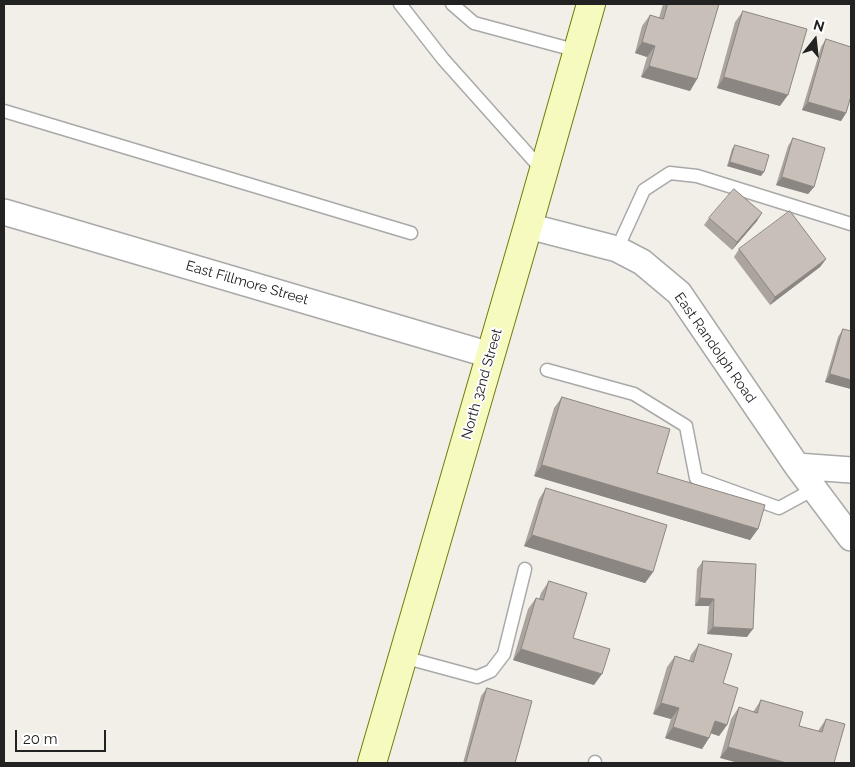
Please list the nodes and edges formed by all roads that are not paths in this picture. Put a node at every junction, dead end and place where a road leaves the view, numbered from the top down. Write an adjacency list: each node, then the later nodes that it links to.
1 (400, 4): 6 (lane)
2 (452, 4): 4 (lane)
3 (591, 4): 4 (main road, North 32nd Street)
4 (578, 51): 6 (main road, North 32nd Street)
5 (4, 111): 10 (lane)
6 (544, 172): 9 (main road, North 32nd Street)
7 (4, 212): 12 (street, East Fillmore Street)
8 (851, 224): 11 (lane)
9 (528, 226): 11 (street, East Randolph Road); 12 (main road, North 32nd Street)
10 (411, 233)
11 (617, 249): 14 (street, East Randolph Road)
12 (490, 355): 19 (main road, North 32nd Street)
13 (547, 370): 16 (lane)
14 (797, 466): 15 (street); 16 (street, East Randolph Road)
15 (851, 470)
16 (814, 489): 17 (street, East Randolph Road)
17 (851, 538)
18 (525, 569): 19 (lane)
19 (403, 657): 20 (main road, North 32nd Street)
20 (372, 763)

